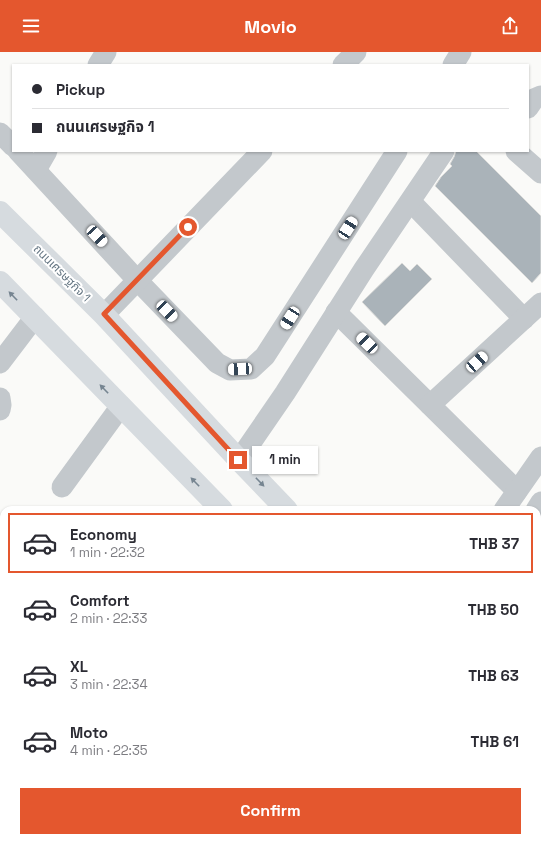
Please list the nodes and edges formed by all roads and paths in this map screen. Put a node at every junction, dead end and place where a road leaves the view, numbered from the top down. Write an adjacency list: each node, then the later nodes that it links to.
1 (106, 52): 4 (street)
2 (356, 52): 5 (street)
3 (461, 52): 6 (street)
4 (99, 64)
5 (344, 64)
6 (454, 64)
7 (541, 96): 8 (street)
8 (529, 106)
9 (0, 133): 10 (street)
10 (12, 145)
11 (19, 152): 17 (street)
12 (46, 152): 17 (street)
13 (261, 152): 21 (street)
14 (396, 152): 21 (street)
15 (443, 152): 19 (street)
16 (517, 152): 18 (street)
17 (36, 170): 21 (street)
18 (541, 173)
19 (411, 202): 24 (street); 27 (street)
20 (0, 212): 25 (main road, ถนนเศรษฐกิจ 1)
21 (137, 280): 25 (street)
22 (0, 282): 26 (main road, one-way to 22)
23 (541, 303): 27 (street)
24 (336, 312): 30 (street); 34 (street)
25 (104, 314): 34 (main road, ถนนเศรษฐกิจ 1)
26 (35, 317): 28 (street); 31 (main road, one-way to 26)
27 (524, 319): 30 (street)
28 (0, 363)
29 (0, 398): 32 (street)
30 (430, 405): 36 (street)
31 (121, 406): 35 (street); 37 (main road, one-way to 31)
32 (0, 410)
33 (541, 457): 36 (street)
34 (238, 460): 38 (main road, ถนนเศรษฐกิจ 1, one-way to 38)
35 (62, 486)
36 (517, 491): 39 (street)
37 (218, 506)
38 (283, 506)
39 (507, 506)

